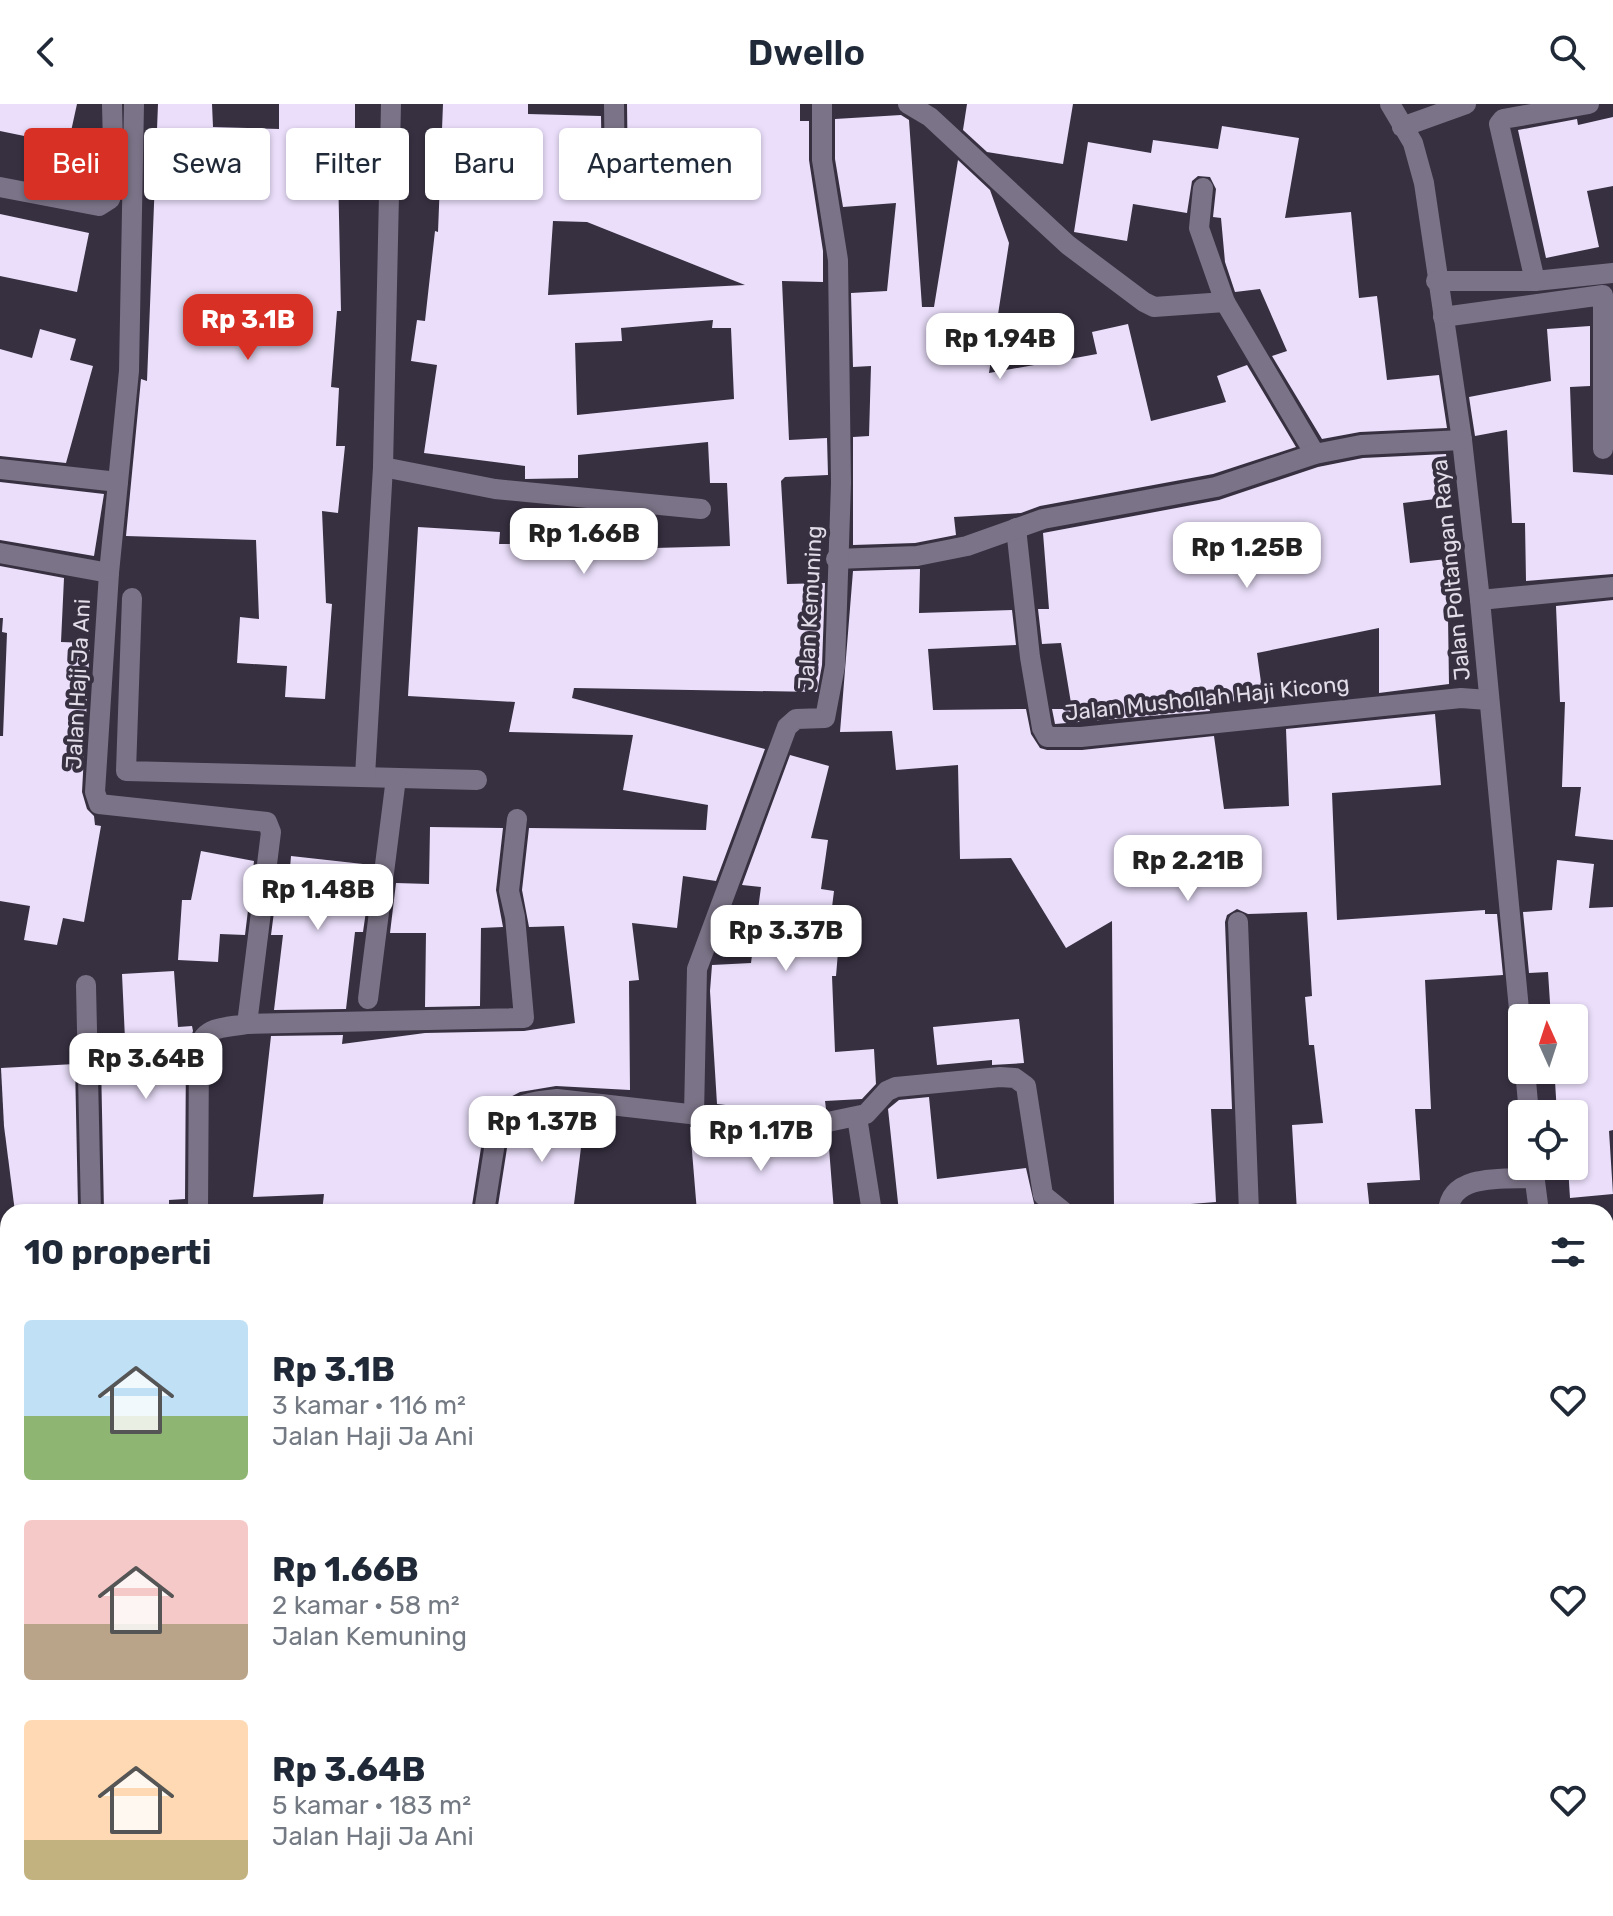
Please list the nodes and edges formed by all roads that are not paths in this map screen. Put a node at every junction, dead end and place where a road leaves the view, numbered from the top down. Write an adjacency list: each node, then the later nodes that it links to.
1 (112, 104): 12 (street)
2 (134, 104): 24 (street, Jalan Haji Ja Ani)
3 (391, 104): 22 (street)
4 (614, 104): 11 (street)
5 (822, 104): 28 (street, Jalan Kemuning)
6 (908, 104): 17 (street)
7 (1390, 104): 10 (street, Jalan Poltangan Raya)
8 (1466, 104): 10 (street)
9 (1589, 104): 16 (street)
10 (1402, 127): 15 (street, Jalan Poltangan Raya)
11 (614, 128)
12 (0, 187)
13 (1203, 188): 17 (street)
14 (1613, 273): 16 (street)
15 (1436, 281): 16 (street); 18 (street, Jalan Poltangan Raya)
16 (1535, 281)
17 (1225, 302): 21 (street)
18 (1443, 317): 19 (street, Jalan Poltangan Raya); 20 (street)
19 (1462, 440): 21 (street); 32 (street, Jalan Poltangan Raya)
20 (1603, 449)
21 (1315, 454): 26 (street)
22 (383, 467): 25 (street); 34 (street)
23 (0, 469): 24 (street)
24 (118, 482): 29 (street, Jalan Haji Ja Ani)
25 (701, 509)
26 (1016, 528): 28 (street); 33 (street, Jalan Mushollah Haji Kicong)
27 (0, 553): 29 (street)
28 (836, 559): 43 (street, Jalan Kemuning)
29 (109, 573): 42 (street, Jalan Haji Ja Ani)
30 (1613, 587): 32 (street)
31 (132, 598): 34 (street)
32 (1480, 600): 33 (street, Jalan Poltangan Raya)
33 (1488, 700): 41 (street, Jalan Poltangan Raya)
34 (365, 776): 35 (street)
35 (396, 778): 36 (street); 40 (street)
36 (477, 780)
37 (517, 819): 42 (street)
38 (1238, 922): 52 (street)
39 (86, 985): 47 (street)
40 (368, 999)
41 (1518, 1004)
42 (247, 1024): 48 (street)
43 (694, 1115): 44 (street); 49 (street)
44 (857, 1117): 50 (street); 51 (street)
45 (1508, 1177): 53 (street)
46 (1534, 1180): 54 (street)
47 (91, 1204)
48 (198, 1204)
49 (485, 1204)
50 (871, 1204)
51 (1054, 1204)
52 (1249, 1204)
53 (1449, 1204)
54 (1538, 1204)

